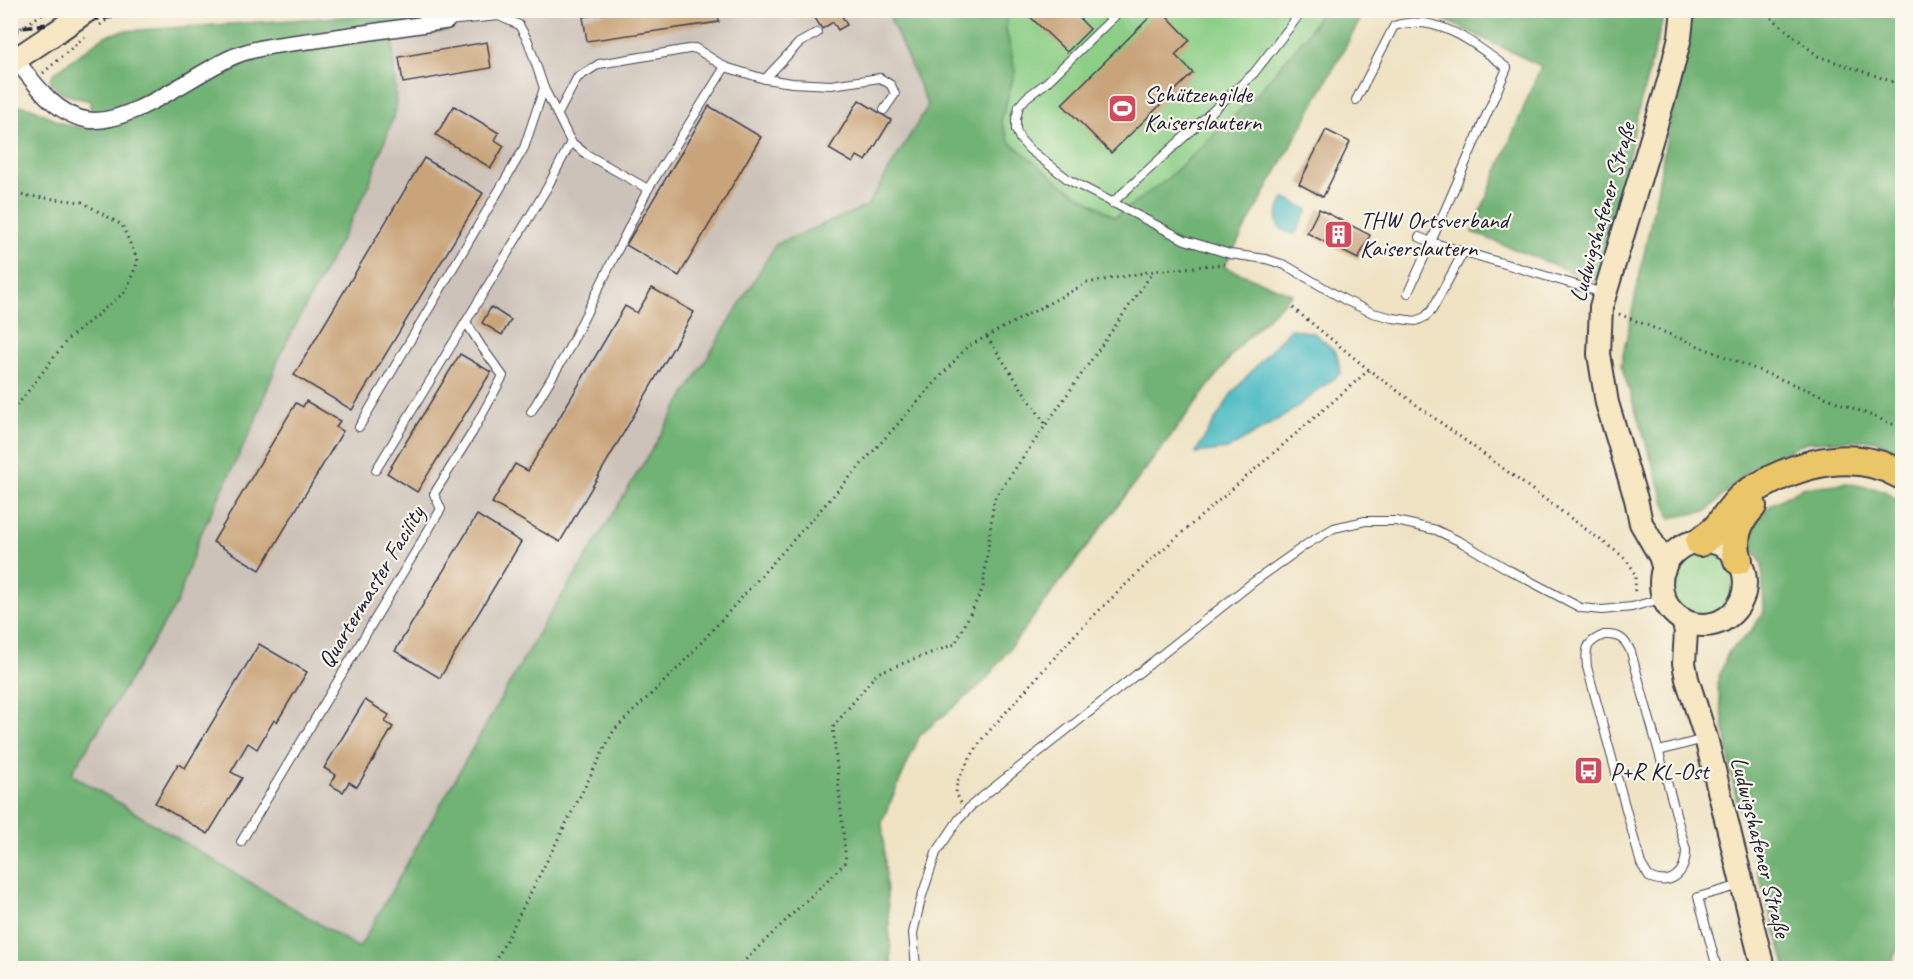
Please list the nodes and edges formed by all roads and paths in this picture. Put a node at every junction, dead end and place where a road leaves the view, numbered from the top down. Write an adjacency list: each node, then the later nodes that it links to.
1 (48, 10): 10 (path, bridge)
2 (121, 10): 8 (path, bridge)
3 (1121, 10): 23 (lane)
4 (1302, 10): 23 (lane)
5 (1683, 10): 30 (street, Ludwigshafener Straße)
6 (1762, 10): 15 (path)
7 (447, 21): 14 (street); 16 (lane)
8 (92, 23): 11 (street, bridge); 14 (path)
9 (817, 33): 13 (lane)
10 (11, 36)
11 (13, 62): 14 (street)
12 (725, 67): 13 (lane); 19 (lane); 21 (lane)
13 (765, 79): 18 (lane)
14 (33, 81)
15 (1902, 85)
16 (544, 88): 19 (lane); 38 (lane)
17 (1356, 100): 25 (lane)
18 (884, 110)
19 (558, 114): 20 (lane)
20 (572, 142): 21 (lane); 32 (lane)
21 (648, 189): 35 (lane)
22 (10, 194): 36 (path)
23 (1112, 203): 27 (lane)
24 (1419, 237): 25 (lane)
25 (1431, 242): 26 (lane); 29 (lane)
26 (1464, 251): 27 (lane); 30 (lane)
27 (1252, 257): 28 (path)
28 (1154, 270): 33 (path); 37 (path)
29 (1408, 293)
30 (1603, 300): 39 (path); 43 (street, Ludwigshafener Straße)
31 (1293, 308): 34 (path)
32 (466, 322): 40 (lane); 54 (lane, Quartermaster Facility)
33 (987, 337): 37 (path); 56 (path)
34 (1369, 370): 48 (path); 53 (path)
35 (531, 411)
36 (10, 415)
37 (1046, 425): 57 (path)
38 (359, 427)
39 (1902, 428)
40 (376, 470)
41 (1786, 473): 42 (highway); 44 (highway); 45 (highway)
42 (1902, 474)
43 (1636, 499): 44 (street, Ludwigshafener Straße); 46 (street, Ludwigshafener Straße)
44 (1692, 544): 45 (street); 46 (street)
45 (1738, 560): 50 (street)
46 (1664, 569): 47 (street)
47 (1664, 598): 48 (lane); 49 (street)
48 (1632, 607): 53 (lane)
49 (1683, 620): 50 (street); 51 (street, Ludwigshafener Straße)
50 (1720, 621): 51 (street, Ludwigshafener Straße)
51 (1706, 738): 52 (lane); 55 (street, Ludwigshafener Straße)
52 (1659, 751): 52 (lane)
53 (965, 813): 58 (lane)
54 (241, 842)
55 (1742, 885): 59 (lane); 60 (street, Ludwigshafener Straße)
56 (492, 969)
57 (736, 969)
58 (916, 969)
59 (1717, 969)
60 (1763, 969)

